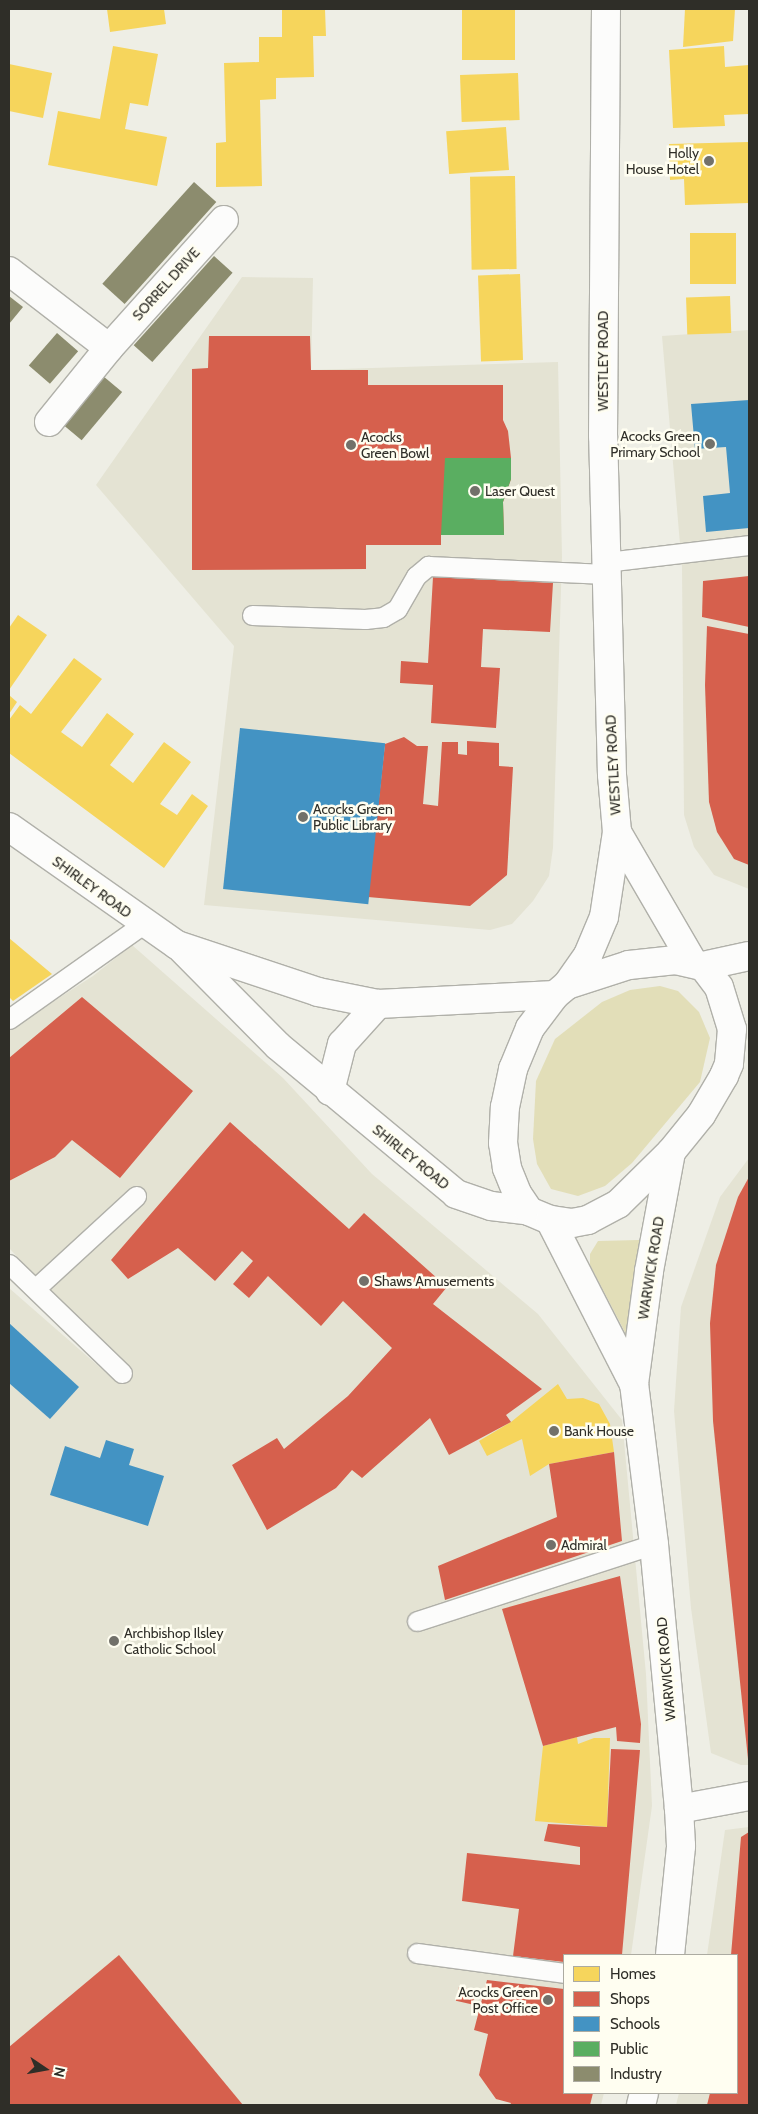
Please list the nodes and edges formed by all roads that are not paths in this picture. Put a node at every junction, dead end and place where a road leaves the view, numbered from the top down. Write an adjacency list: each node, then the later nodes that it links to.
1 (606, 9): 7 (main road, WESTLEY ROAD)
2 (224, 220): 4 (main road, SORREL DRIVE)
3 (9, 271): 4 (main road)
4 (109, 348): 5 (main road, SORREL DRIVE)
5 (49, 422)
6 (749, 545): 7 (lane)
7 (606, 568): 8 (lane); 10 (main road, WESTLEY ROAD)
8 (252, 615)
9 (9, 828): 11 (main road, SHIRLEY ROAD)
10 (617, 832): 14 (main road, WESTLEY ROAD); 15 (main road, WESTLEY ROAD)
11 (143, 924): 12 (main road, SHIRLEY ROAD); 17 (lane)
12 (177, 945): 16 (main road, SHIRLEY ROAD); 19 (main road, SHIRLEY ROAD)
13 (749, 956): 14 (main road)
14 (697, 963): 15 (main road); 18 (main road, WARWICK ROAD)
15 (561, 990): 16 (main road, SHIRLEY ROAD); 22 (main road, WARWICK ROAD)
16 (378, 1004): 19 (main road)
17 (9, 1019)
18 (739, 1056): 20 (main road, WARWICK ROAD)
19 (330, 1091): 22 (main road, SHIRLEY ROAD)
20 (671, 1152): 22 (main road, WARWICK ROAD); 26 (main road, WARWICK ROAD)
21 (136, 1196): 24 (lane)
22 (540, 1216): 26 (main road, WARWICK ROAD)
23 (9, 1264): 24 (lane)
24 (36, 1288): 25 (lane)
25 (122, 1373)
26 (634, 1384): 27 (main road, WARWICK ROAD)
27 (654, 1544): 28 (lane); 30 (main road, WARWICK ROAD)
28 (417, 1621)
29 (749, 1796): 30 (main road)
30 (679, 1809): 32 (main road, WARWICK ROAD)
31 (417, 1954): 33 (lane)
32 (670, 1954)
33 (563, 1973)

